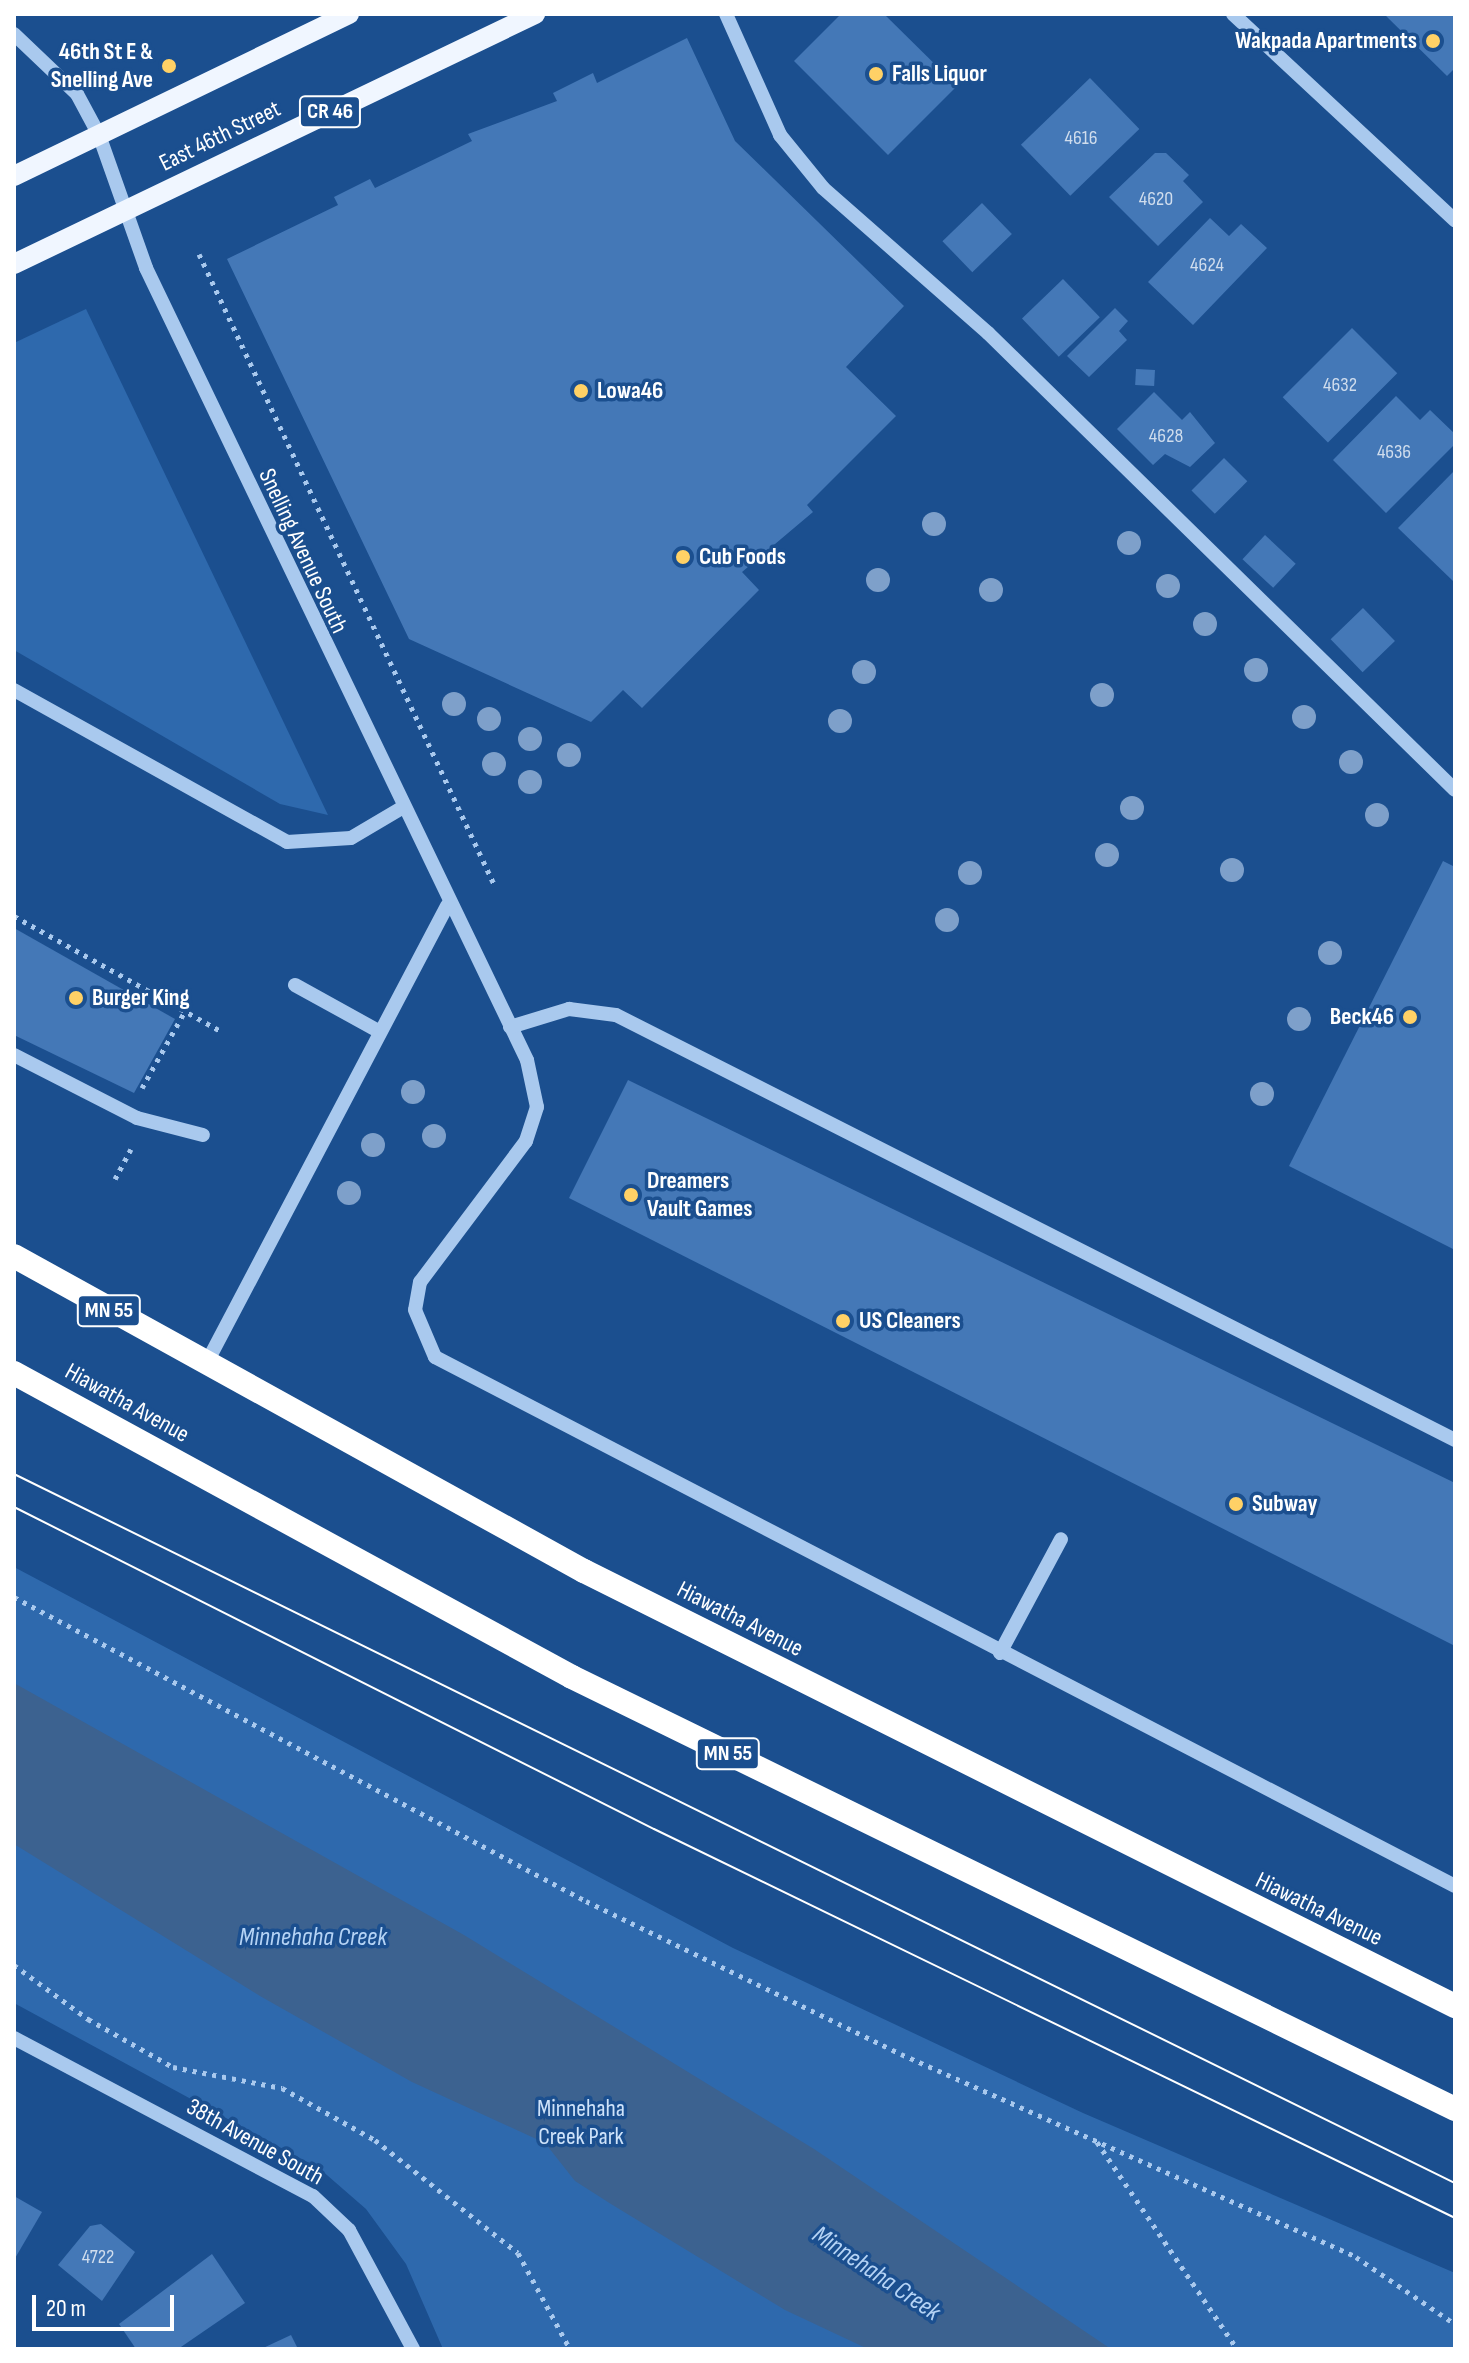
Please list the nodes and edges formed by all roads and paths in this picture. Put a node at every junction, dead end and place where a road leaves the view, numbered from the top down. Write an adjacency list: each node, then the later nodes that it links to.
1 (349, 14): 6 (main road)
2 (535, 14): 8 (main road, East 46th Street / CR 46)
3 (726, 14): 13 (street)
4 (1233, 14): 9 (street)
5 (14, 34): 6 (street, Snelling Avenue South)
6 (99, 135): 7 (main road); 8 (street, Snelling Avenue South)
7 (14, 176)
8 (125, 211): 11 (main road, East 46th Street / CR 46); 14 (street, Snelling Avenue South)
9 (1455, 220)
10 (199, 254): 15 (path)
11 (14, 264)
12 (14, 690): 14 (street)
13 (1455, 790)
14 (400, 809): 16 (street, Snelling Avenue South)
15 (494, 884)
16 (447, 906): 19 (street, Snelling Avenue South); 21 (street)
17 (14, 916): 20 (path)
18 (295, 985): 21 (street)
19 (510, 1027): 27 (street); 30 (street, Snelling Avenue South)
20 (222, 1032)
21 (380, 1032): 25 (street)
22 (14, 1055): 23 (street)
23 (203, 1135)
24 (14, 1256): 25 (highway, Hiawatha Avenue / MN 55)
25 (205, 1366): 33 (highway, Hiawatha Avenue / MN 55)
26 (14, 1373): 35 (highway, Hiawatha Avenue / MN 55)
27 (1455, 1440)
28 (1061, 1539): 30 (street)
29 (14, 1597): 36 (path)
30 (1000, 1653): 31 (street, Snelling Avenue South)
31 (1455, 1886)
32 (14, 1965): 39 (path)
33 (1455, 2006)
34 (14, 2038): 38 (street, 38th Avenue South)
35 (1455, 2109)
36 (1097, 2142): 37 (path); 40 (path)
37 (1455, 2324)
38 (413, 2349)
39 (570, 2349)
40 (1237, 2349)

